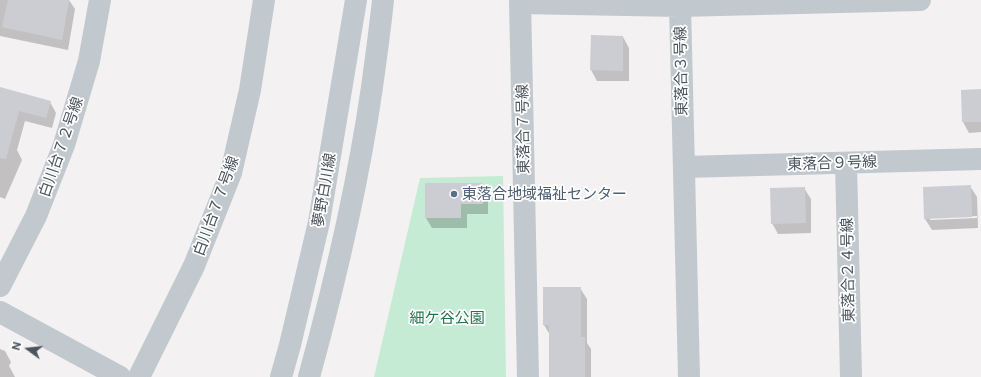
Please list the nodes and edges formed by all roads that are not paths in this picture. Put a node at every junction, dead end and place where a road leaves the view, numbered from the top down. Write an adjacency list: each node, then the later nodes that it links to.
1 (100, 0): 12 (street, 白川台７２号線)
2 (264, 0): 15 (street, 白川台７７号線)
3 (356, 0): 16 (street, 夢野白川線)
4 (383, 0): 17 (street, 夢野白川線)
5 (920, 0): 7 (street, 東落合３号線)
6 (520, 1): 8 (street); 18 (street, 東落合７号線)
7 (837, 1): 8 (street, 東落合３号線)
8 (680, 3): 11 (street, 東落合３号線)
9 (981, 159): 10 (street, 東落合９号線)
10 (846, 163): 11 (street, 東落合９号線); 20 (street, 東落合２４号線)
11 (684, 167): 19 (street, 東落合３号線)
12 (0, 286)
13 (0, 312): 14 (street)
14 (120, 377)
15 (139, 377)
16 (281, 377)
17 (309, 377)
18 (528, 377)
19 (689, 377)
20 (851, 377)

